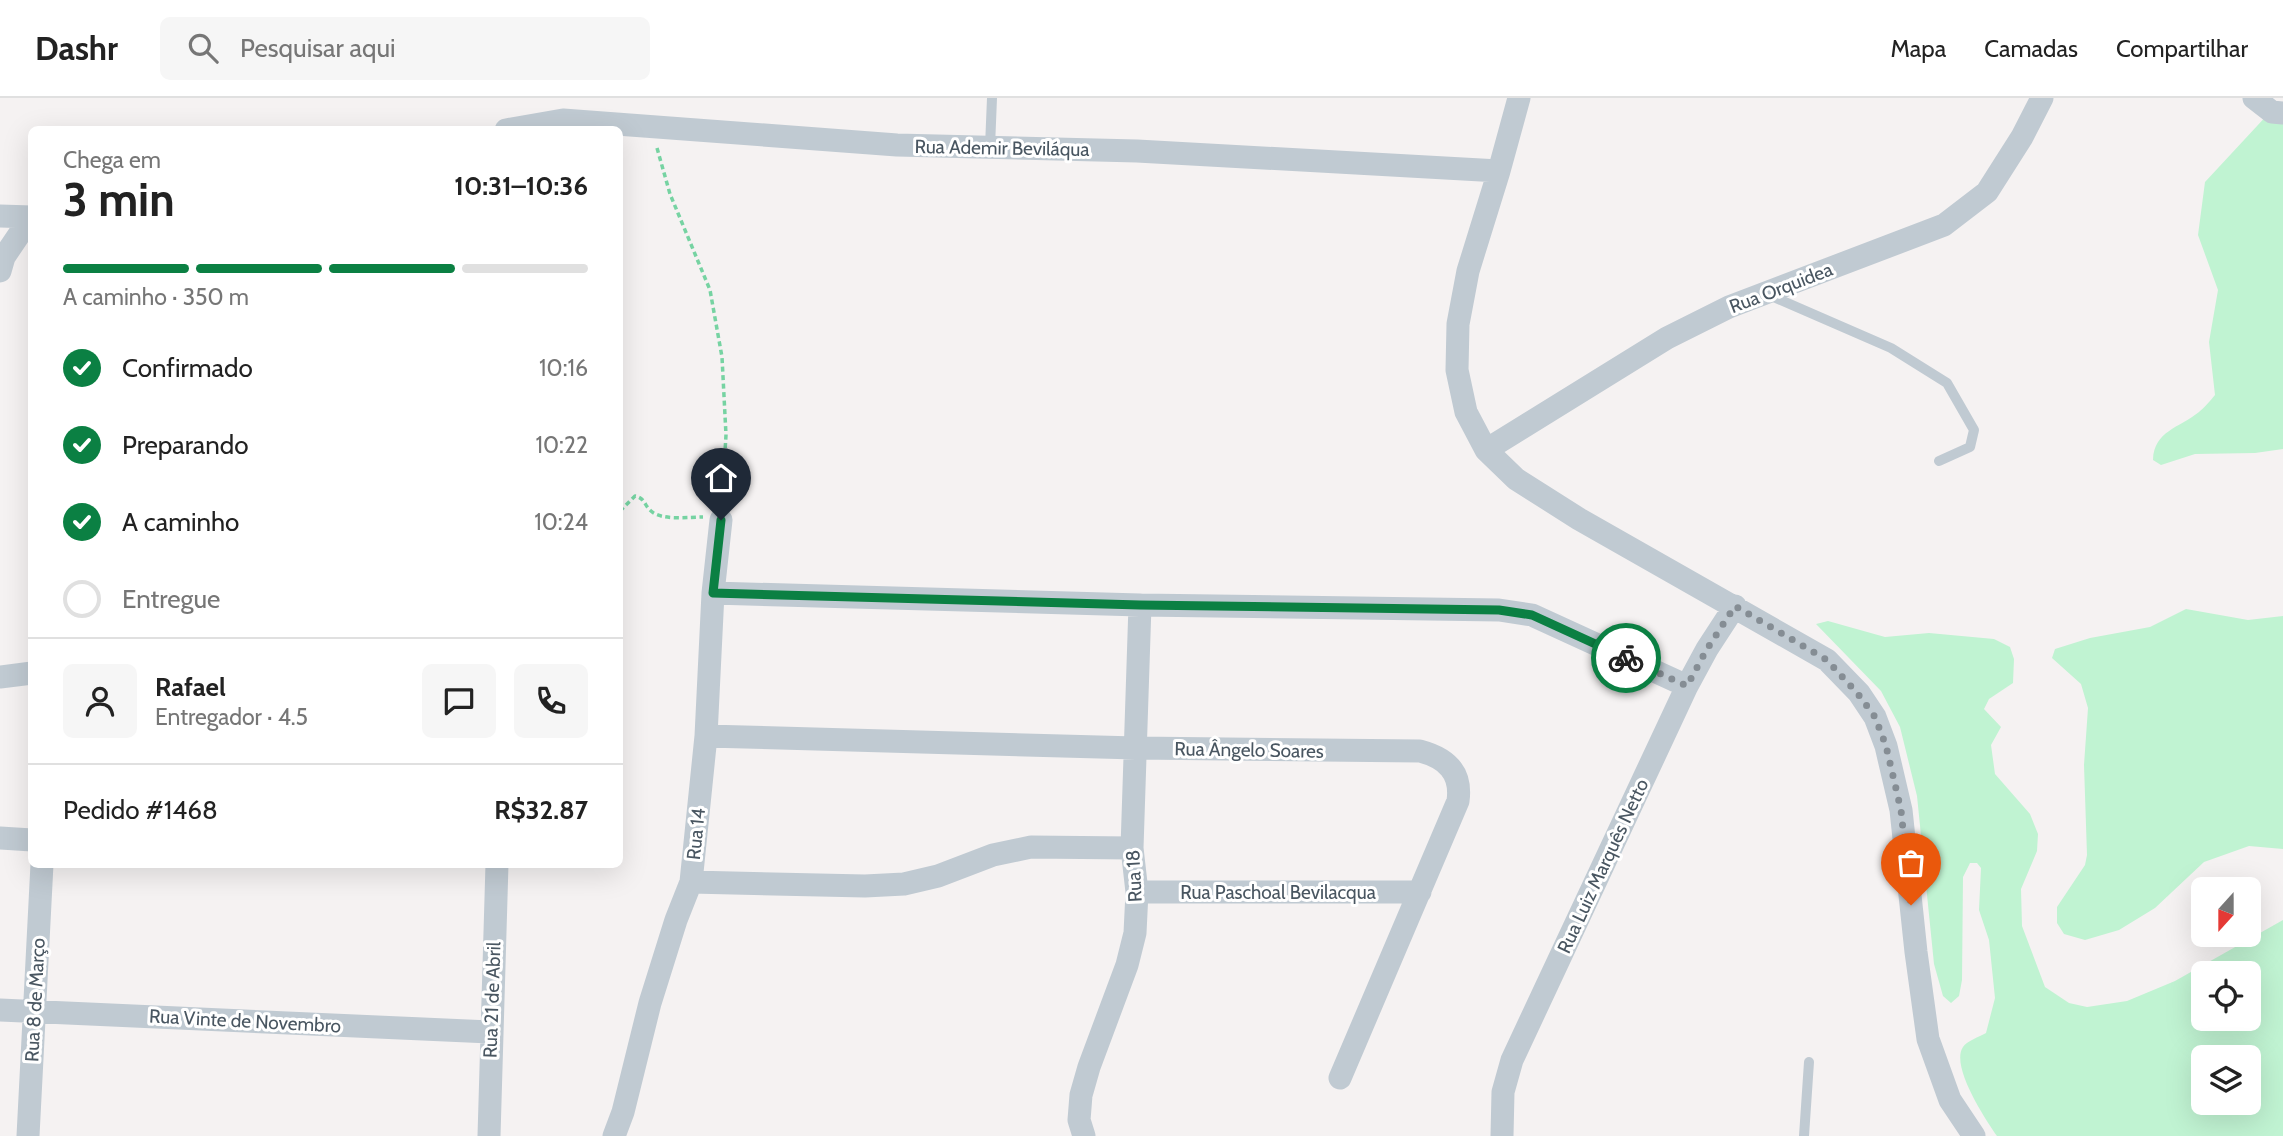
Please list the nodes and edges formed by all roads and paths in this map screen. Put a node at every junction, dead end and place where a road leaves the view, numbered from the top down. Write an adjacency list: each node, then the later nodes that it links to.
1 (992, 98): 8 (lane)
2 (1519, 98): 9 (street)
3 (2042, 98): 14 (street, Rua Orquidea)
4 (2254, 98): 5 (street)
5 (2283, 113)
6 (650, 125): 7 (street, Rua Ademir Beviláqua); 8 (street, Rua Ademir Beviláqua); 18 (path)
7 (529, 126)
8 (990, 147): 9 (street, Rua Ademir Beviláqua)
9 (1499, 171): 15 (street)
10 (0, 216): 11 (street)
11 (28, 216)
12 (28, 220): 13 (street)
13 (1, 259)
14 (1765, 293): 15 (street, Rua Orquidea); 16 (lane)
15 (1486, 450): 21 (street)
16 (1939, 461)
17 (623, 508): 18 (path)
18 (721, 515): 19 (street, Rua 14)
19 (713, 593): 20 (street); 25 (street, Rua 14)
20 (1140, 605): 24 (street); 26 (street, Rua 18)
21 (1735, 606): 24 (street, Rua Luiz Marquês Netto); 46 (street)
22 (28, 674): 23 (street)
23 (0, 677)
24 (1687, 686): 44 (street, Rua Luiz Marquês Netto)
25 (706, 736): 26 (street, Rua Ângelo Soares); 32 (street, Rua 14)
26 (1136, 748): 29 (street, Rua 18); 34 (street, Rua Ângelo Soares)
27 (0, 838): 28 (street)
28 (28, 839)
29 (1132, 848): 32 (street); 33 (street, Rua 18)
30 (42, 868): 36 (street, Rua 8 de Março)
31 (497, 868): 37 (street, Rua 21 de Abril)
32 (691, 882): 42 (street, Rua 14)
33 (1137, 892): 34 (street, Rua Paschoal Bevilacqua); 43 (street, Rua 18)
34 (1420, 892): 39 (street, Rua Ângelo Soares)
35 (0, 1010): 36 (street, Rua Vinte de Novembro)
36 (34, 1011): 37 (street, Rua Vinte de Novembro); 40 (street, Rua 8 de Março)
37 (490, 1032): 41 (street, Rua 21 de Abril)
38 (1809, 1062): 45 (lane)
39 (1340, 1078)
40 (28, 1136)
41 (489, 1136)
42 (614, 1136)
43 (1084, 1136)
44 (1502, 1136)
45 (1804, 1136)
46 (1974, 1136)

